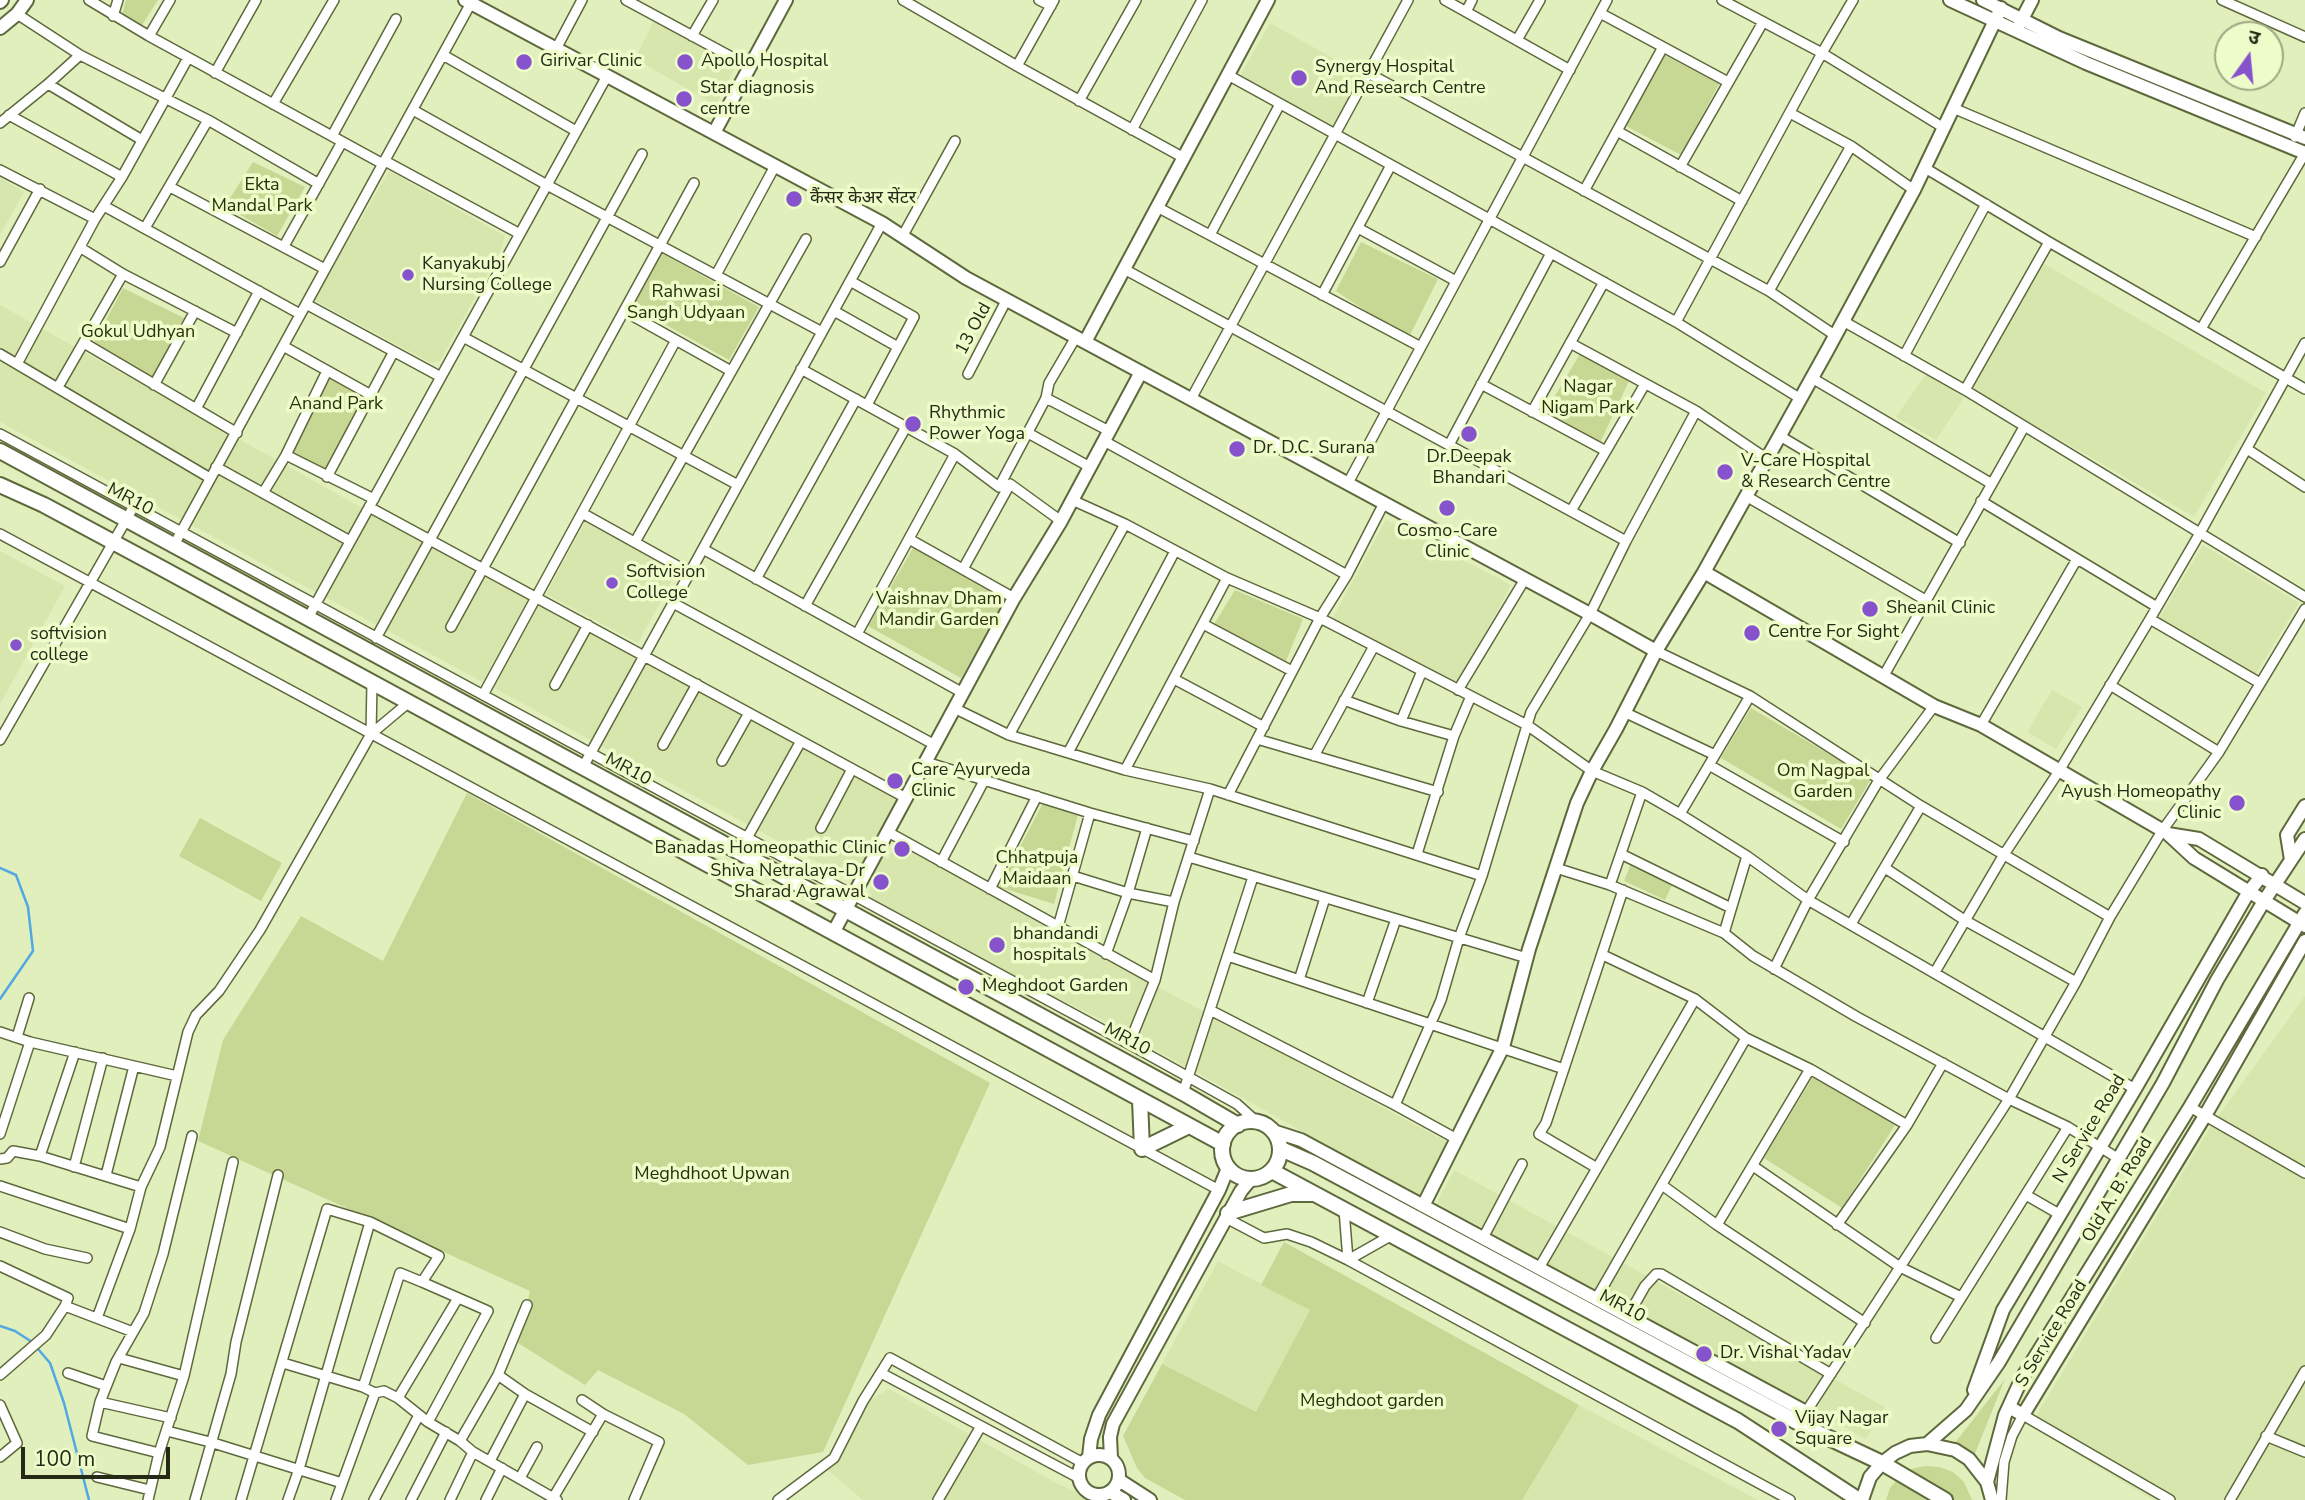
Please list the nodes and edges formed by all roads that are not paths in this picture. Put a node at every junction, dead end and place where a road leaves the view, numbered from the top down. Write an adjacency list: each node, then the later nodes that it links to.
1 (27, 0): 32 (street)
2 (89, 0): 34 (street)
3 (118, 0): 34 (street)
4 (170, 0): 39 (street)
5 (256, 0): 52 (street)
6 (334, 0): 60 (street)
7 (582, 0): 44 (street)
8 (626, 0): 29 (street)
9 (713, 0): 40 (street)
10 (786, 0): 50 (street)
11 (904, 0): 49 (street)
12 (1039, 0): 28 (street)
13 (1136, 0): 59 (street)
14 (1202, 0): 70 (street)
15 (1268, 0): 54 (street)
16 (1408, 0): 53 (street)
17 (1445, 0): 30 (street)
18 (1472, 0): 30 (street)
19 (1540, 0): 42 (street)
20 (1607, 0): 31 (street)
21 (1722, 0): 36 (street)
22 (1853, 0): 45 (street)
23 (1950, 0): 33 (street)
24 (1983, 0): 33 (street)
25 (2032, 0): 37 (street)
26 (2222, 0): 41 (street)
27 (468, 2): 44 (street); 47 (street)
28 (1052, 3): 49 (street)
29 (643, 4): 40 (street)
30 (1466, 12): 42 (street)
31 (1600, 13): 43 (street); 51 (street)
32 (17, 14): 38 (street); 46 (street)
33 (1998, 14): 37 (street); 62 (street)
34 (113, 16): 39 (street)
35 (396, 19): 75 (street)
36 (1763, 22): 45 (street); 56 (street)
37 (2020, 24): 77 (street)
38 (0, 27)
39 (149, 36): 48 (street)
40 (692, 36): 50 (street)
41 (2305, 37)
42 (1517, 40): 51 (street)
43 (1662, 47): 56 (street); 72 (street)
44 (556, 49): 55 (street)
45 (1822, 54): 64 (street); 69 (street)
46 (80, 55): 57 (street); 58 (street)
47 (443, 55): 63 (street); 71 (street)
48 (188, 58): 52 (street); 58 (street)
49 (1017, 66): 59 (street)
50 (750, 67): 73 (street)
51 (1570, 70): 83 (street)
52 (215, 73): 60 (street)
53 (1368, 73): 74 (street); 83 (street)
54 (1228, 75): 61 (street); 84 (street)
55 (607, 76): 71 (street); 73 (street)
56 (1728, 82): 88 (street)
57 (48, 84): 66 (street); 76 (street)
58 (165, 99): 67 (street); 76 (street)
59 (1079, 101): 70 (street)
60 (274, 104): 75 (street)
61 (1280, 104): 74 (street); 110 (street)
62 (1953, 108): 69 (street); 112 (street)
63 (413, 110): 85 (street); 94 (street)
64 (1790, 113): 80 (street); 99 (street)
65 (2305, 113): 77 (street)
66 (9, 115): 68 (street); 91 (street)
67 (208, 120): 93 (street); 95 (street)
68 (0, 122)
69 (1944, 128): 89 (street)
70 (1132, 130): 84 (street)
71 (576, 131): 94 (street)
72 (1617, 131): 88 (street); 98 (street)
73 (714, 133): 87 (street)
74 (1335, 135): 86 (street); 121 (street)
75 (332, 136): 79 (street)
76 (142, 139): 91 (street)
77 (2297, 140): 81 (street)
78 (955, 141): 111 (street)
79 (342, 142): 85 (street); 93 (street)
80 (1851, 146): 97 (street); 130 (street)
81 (2305, 153): 112 (street)
82 (642, 154): 103 (street)
83 (1523, 157): 98 (street); 105 (street)
84 (1184, 158): 102 (street)
85 (384, 162): 109 (street); 122 (street)
86 (1391, 165): 105 (street); 108 (street)
87 (775, 166): 106 (street); 125 (street)
88 (1680, 167): 99 (street)
89 (1925, 167): 97 (street); 100 (street)
90 (0, 170): 96 (street)
91 (122, 177): 101 (street)
92 (694, 183): 115 (street)
93 (319, 184): 116 (street)
94 (547, 185): 103 (street); 109 (street)
95 (170, 187): 107 (street); 116 (street)
96 (40, 189): 104 (street); 120 (street)
97 (1914, 190): 139 (street)
98 (1584, 191): 119 (street)
99 (1742, 201): 119 (street)
100 (1986, 204): 114 (street); 157 (street)
101 (104, 205): 104 (street); 107 (street)
102 (1157, 207): 110 (street); 123 (street)
103 (607, 217): 115 (street); 160 (street)
104 (94, 219): 117 (street)
105 (1489, 220): 118 (street); 127 (street)
106 (882, 223): 111 (street); 126 (street)
107 (145, 228): 129 (street)
108 (1358, 228): 127 (street); 131 (street)
109 (520, 234): 146 (street)
110 (1210, 235): 121 (street)
111 (902, 237): 132 (street)
112 (2256, 237): 142 (street)
113 (806, 239): 133 (street)
114 (2049, 242): 142 (street); 173 (street)
115 (660, 245): 125 (street); 136 (street)
116 (284, 246): 122 (street)
117 (80, 248): 124 (street); 158 (street)
118 (1551, 253): 128 (street); 168 (street)
119 (1710, 259): 130 (street); 140 (street)
120 (0, 262)
121 (1264, 264): 131 (street); 141 (street)
122 (325, 269): 134 (street)
123 (1124, 269): 141 (street); 148 (street)
124 (123, 274): 135 (street); 149 (street)
125 (716, 275): 133 (street)
126 (850, 281): 137 (street); 153 (street)
127 (1457, 281): 154 (street)
128 (1604, 282): 140 (street); 150 (street)
129 (259, 291): 138 (street); 144 (street)
130 (1769, 291): 145 (street)
131 (1322, 295): 154 (street)
132 (1007, 299): 148 (street); 164 (street, 13 Old)
133 (769, 303): 143 (street); 162 (street)
134 (306, 304): 138 (street); 155 (street)
135 (195, 311): 144 (street); 170 (street)
136 (624, 311): 147 (street); 175 (street)
137 (834, 312): 143 (street); 153 (street)
138 (300, 314): 152 (street)
139 (1843, 321): 145 (street); 157 (street)
140 (1676, 322): 177 (street)
141 (1230, 327): 179 (street); 182 (street)
142 (2201, 329): 166 (street)
143 (822, 332): 159 (street)
144 (237, 333): 181 (street)
145 (1836, 336): 167 (street)
146 (463, 337): 160 (street); 165 (street)
147 (676, 340): 162 (street); 185 (street)
148 (1080, 340): 163 (street); 176 (street)
149 (84, 343): 170 (street); 171 (street)
150 (1570, 343): 169 (street); 184 (street)
151 (2305, 343): 166 (street)
152 (283, 346): 161 (street); 188 (street)
153 (898, 347): 180 (street)
154 (1420, 347): 182 (street)
155 (393, 352): 165 (street); 174 (street)
156 (0, 354): 158 (street)
157 (1904, 355): 173 (street)
158 (17, 364): 171 (street)
159 (802, 369): 178 (street); 209 (street)
160 (523, 370): 175 (street); 227 (street)
161 (327, 371): 174 (street); 198 (street)
162 (732, 371): 199 (street)
163 (1141, 372): 179 (street); 191 (street)
164 (968, 374)
165 (441, 377): 216 (street)
166 (2286, 378): 172 (street); 194 (street)
167 (1812, 379): 177 (street); 207 (street)
168 (1481, 384): 184 (street); 193 (street)
169 (1645, 384): 183 (street); 196 (street)
170 (154, 385): 181 (street)
171 (58, 387): 204 (street)
172 (2305, 389)
173 (1965, 390): 187 (street)
174 (371, 395): 203 (street)
175 (576, 398): 185 (street); 236 (street)
176 (1046, 398): 189 (street); 191 (street)
177 (1801, 398): 192 (street)
178 (856, 399): 180 (street); 242 (street)
179 (1191, 399): 205 (street)
180 (867, 405): 186 (street)
181 (196, 409): 188 (street)
182 (1386, 411): 193 (street); 205 (street)
183 (1696, 411): 200 (street); 229 (street)
184 (1532, 412): 196 (street)
185 (629, 427): 199 (street); 220 (street)
186 (906, 427): 197 (street); 250 (street)
187 (2024, 427): 207 (street); 224 (street)
188 (237, 433): 201 (street)
189 (1028, 433): 202 (street); 210 (street)
190 (0, 434): 219 (street)
191 (1106, 436): 202 (street); 240 (street)
192 (1780, 436): 200 (street); 232 (street)
193 (1449, 445): 218 (street)
194 (2247, 449): 211 (street); 224 (street)
195 (0, 451): 219 (main road, MR10)
196 (1606, 451): 218 (street)
197 (955, 454): 210 (street); 226 (street)
198 (286, 455): 203 (street); 212 (street)
199 (683, 456): 209 (street); 231 (street)
200 (1767, 459): 213 (street)
201 (216, 467): 204 (street); 212 (street)
202 (1090, 467): 214 (street)
203 (327, 477): 216 (street)
204 (210, 478): 225 (street)
205 (1348, 483): 217 (street)
206 (1010, 484): 210 (street); 221 (street); 237 (street)
207 (1992, 484): 215 (street)
208 (0, 485): 230 (main road)
209 (738, 485): 233 (street)
210 (999, 487)
211 (2305, 487)
212 (263, 493): 228 (street)
213 (1746, 496): 239 (street); 248 (street)
214 (1072, 500): 221 (street); 222 (street)
215 (1981, 501): 232 (street); 235 (street)
216 (372, 503): 227 (street); 228 (street)
217 (1384, 503): 240 (street); 243 (street)
218 (1571, 511): 229 (street)
219 (130, 513): 225 (main road, MR10); 230 (street)
220 (582, 513): 231 (street); 245 (street)
221 (1061, 521): 247 (street)
222 (1125, 524): 234 (street); 290 (street)
223 (0, 534): 244 (street)
224 (2200, 534): 246 (street); 251 (street)
225 (177, 539): 253 (main road, MR10)
226 (909, 539): 237 (street); 260 (street)
227 (430, 540): 236 (street); 261 (street)
228 (351, 541): 253 (street)
229 (1626, 541): 254 (street)
230 (113, 542): 244 (street); 269 (main road)
231 (635, 542): 238 (street)
232 (1960, 543): 248 (street)
233 (702, 549): 238 (street); 242 (street)
234 (1175, 551): 241 (street); 297 (street)
235 (2077, 559): 251 (street); 287 (street)
236 (483, 568): 245 (street); 259 (street)
237 (963, 569): 247 (street)
238 (690, 572): 249 (street)
239 (1704, 572): 263 (street); 267 (street)
240 (1347, 575): 255 (street)
241 (1227, 578): 255 (street); 257 (street)
242 (756, 579): 250 (street)
243 (1525, 579): 254 (street); 274 (street)
244 (91, 583): 289 (street); 293 (street)
245 (536, 597): 258 (street); 276 (street)
246 (2305, 597)
247 (1014, 598): 275 (street)
248 (1927, 601): 267 (street)
249 (673, 603): 264 (street); 296 (street)
250 (806, 606): 260 (street)
251 (2157, 607): 256 (street)
252 (2305, 609): 270 (street)
253 (312, 612): 261 (street); 305 (main road, MR10)
254 (1590, 614): 263 (street); 286 (street)
255 (1320, 618): 262 (street); 265 (street)
256 (2150, 619): 270 (street); 273 (street)
257 (1203, 624): 265 (street); 268 (street)
258 (588, 625): 264 (street); 272 (street)
259 (451, 627)
260 (857, 634): 275 (street)
261 (376, 638): 276 (street)
262 (1374, 646): 266 (street); 279 (street)
263 (1656, 651): 278 (street); 283 (street)
264 (644, 656): 271 (street); 299 (street)
265 (1292, 671): 288 (street)
266 (1422, 671): 274 (street); 285 (street)
267 (1883, 677): 281 (street)
268 (1174, 679): 288 (street); 307 (street)
269 (372, 683): 280 (main road); 289 (street)
270 (2260, 683): 298 (street)
271 (697, 684): 284 (street); 295 (street)
272 (555, 685)
273 (2110, 685): 298 (street); 309 (street)
274 (1458, 690): 277 (street)
275 (963, 693): 282 (street)
276 (483, 695): 299 (street)
277 (1471, 696): 286 (street); 291 (street)
278 (1750, 696): 300 (street); 311 (street)
279 (1344, 700): 285 (street); 301 (street)
280 (408, 702): 289 (street); 363 (main road)
281 (1934, 706): 287 (street); 311 (street)
282 (954, 708): 290 (street); 296 (street)
283 (1624, 712): 300 (street); 308 (street)
284 (750, 713): 294 (street); 302 (street)
285 (1401, 721): 291 (street)
286 (1527, 725): 308 (street); 341 (street)
287 (1981, 725): 309 (street)
288 (1264, 727): 292 (street)
289 (371, 733): 396 (street); 416 (street)
290 (1009, 735): 297 (street)
291 (1454, 736): 313 (street)
292 (1257, 739): 301 (street); 315 (street)
293 (0, 740)
294 (801, 741): 306 (street); 326 (street)
295 (663, 745)
296 (935, 745): 303 (street)
297 (1069, 751): 307 (street)
298 (2219, 752): 325 (street)
299 (590, 754): 305 (street); 326 (street)
300 (1715, 755): 304 (street)
301 (1314, 756): 313 (street)
302 (722, 761)
303 (926, 762): 310 (street); 317 (street)
304 (1709, 765): 321 (street); 329 (street)
305 (583, 767): 356 (main road, MR10)
306 (852, 769): 317 (street); 322 (street)
307 (1125, 770): 312 (street)
308 (1592, 771): 314 (street); 337 (street)
309 (2059, 771): 325 (street); 333 (street)
310 (985, 779): 316 (street); 336 (street)
311 (1879, 780): 318 (street); 329 (street)
312 (1210, 789): 315 (street); 328 (street)
313 (1438, 792): 330 (street)
314 (1642, 792): 321 (street); 331 (street)
315 (1228, 795): 330 (street)
316 (1037, 796): 320 (street); 345 (street)
317 (906, 798): 324 (street)
318 (1921, 806): 333 (street); 338 (street)
319 (2305, 806): 335 (street)
320 (1090, 813): 323 (street); 340 (street)
321 (1680, 814): 332 (street)
322 (821, 828)
323 (1147, 828): 328 (street); 348 (street)
324 (888, 832): 336 (street); 349 (street)
325 (2165, 832): 339 (street); 347 (street); 357 (street)
326 (747, 838): 349 (street)
327 (2305, 839): 335 (street)
328 (1194, 841): 334 (street)
329 (1844, 842): 351 (street)
330 (1417, 854): 341 (street)
331 (1621, 854): 344 (street); 355 (street)
332 (1747, 856): 351 (street); 355 (street)
333 (2003, 856): 357 (street); 360 (street)
334 (1189, 857): 342 (street); 353 (street)
335 (2291, 860): 343 (street)
336 (941, 862): 345 (street)
337 (1556, 868): 344 (street); 370 (street)
338 (1885, 868): 360 (street); 361 (street)
339 (2262, 875): 343 (street); 347 (street, N Service Road)
340 (1073, 876): 348 (street); 362 (street)
341 (1482, 876): 365 (street)
342 (1253, 877): 350 (street); 369 (street)
343 (2275, 883): 352 (street, Old A. B. Road); 354 (street)
344 (1610, 885): 346 (street)
345 (990, 889): 362 (street)
346 (1623, 890): 364 (street); 368 (street)
347 (2248, 892): 352 (street); 398 (street, N Service Road)
348 (1128, 893): 353 (street); 367 (street)
349 (853, 896): 356 (street); 388 (street)
350 (1325, 898): 358 (street); 376 (street)
351 (1808, 901): 361 (street); 373 (street)
352 (2264, 901): 359 (street); 420 (street, Old A. B. Road)
353 (1174, 902): 375 (street)
354 (2305, 903)
355 (1731, 908): 364 (street)
356 (846, 910): 363 (street); 399 (main road, MR10)
357 (2109, 917): 377 (street)
358 (1395, 919): 365 (street); 380 (street)
359 (2303, 920): 403 (street, Old A. B. Road)
360 (1966, 921): 374 (street); 377 (street)
361 (1851, 924): 374 (street)
362 (1058, 927): 367 (street)
363 (833, 933): 401 (main road)
364 (1724, 933): 373 (street)
365 (1459, 938): 370 (street); 382 (street)
366 (2305, 941): 372 (street, S Service Road)
367 (1106, 954): 375 (street)
368 (1602, 955): 379 (street); 394 (street)
369 (1228, 956): 376 (street); 381 (street)
370 (1527, 958): 389 (street)
371 (2305, 958): 372 (street)
372 (2290, 966): 404 (street, S Service Road)
373 (1774, 969): 392 (street)
374 (1935, 972): 385 (street)
375 (1155, 980): 388 (street)
376 (1298, 980): 380 (street)
377 (2076, 982): 385 (street)
378 (29, 998): 384 (street)
379 (1695, 999): 386 (street); 426 (street)
380 (1367, 1003): 382 (street)
381 (1210, 1010): 397 (street); 402 (street)
382 (1430, 1024): 389 (street); 402 (street)
383 (0, 1032): 384 (street)
384 (17, 1037): 387 (street)
385 (2044, 1037): 398 (street); 400 (street)
386 (1746, 1038): 395 (street); 432 (street)
387 (30, 1042): 390 (street); 411 (street)
388 (1129, 1044): 397 (street)
389 (1503, 1048): 394 (street); 413 (street)
390 (75, 1052): 391 (street); 418 (street)
391 (103, 1058): 393 (street); 424 (street)
392 (1943, 1063): 400 (street); 407 (street)
393 (134, 1066): 396 (street); 429 (street)
394 (1564, 1069): 426 (street)
395 (1810, 1069): 407 (street); 423 (street)
396 (177, 1076): 434 (street)
397 (1189, 1078): 399 (street); 405 (street)
398 (2135, 1088): 415 (street, N Service Road)
399 (1183, 1093): 406 (main road, MR10)
400 (2009, 1099): 409 (street); 452 (street)
401 (1140, 1100): 408 (main road); 416 (main road)
402 (1395, 1105): 413 (street)
403 (2190, 1107): 404 (street); 483 (street, Old A. B. Road)
404 (2206, 1114): 428 (street); 487 (street, S Service Road)
405 (1257, 1122): 406 (main road); 410 (main road)
406 (1238, 1125): 414 (main road)
407 (1906, 1125): 444 (street)
408 (1189, 1126): 414 (main road); 416 (main road)
409 (2068, 1127): 415 (street); 437 (street)
410 (1273, 1131): 417 (main road); 438 (street)
411 (0, 1134)
412 (192, 1136): 463 (street)
413 (1455, 1138): 438 (street)
414 (1223, 1144): 425 (main road)
415 (2099, 1146): 420 (street); 440 (street, N Service Road)
416 (1142, 1149): 435 (street)
417 (1281, 1149): 427 (main road); 488 (main road, MR10)
418 (40, 1156): 419 (street); 424 (street)
419 (0, 1159)
420 (2119, 1160): 484 (street, Old A. B. Road)
421 (233, 1162): 473 (street)
422 (1522, 1164): 448 (street)
423 (1753, 1166): 443 (street); 444 (street)
424 (74, 1167): 429 (street)
425 (1228, 1168): 431 (main road); 435 (street)
426 (1597, 1168): 453 (street)
427 (1272, 1171): 431 (main road); 436 (main road)
428 (2305, 1173)
429 (106, 1175): 434 (street)
430 (278, 1175): 497 (street)
431 (1251, 1180): 441 (street)
432 (1662, 1185): 443 (street); 457 (street)
433 (0, 1186): 445 (street)
434 (141, 1187): 445 (street)
435 (1220, 1190): 506 (street)
436 (1315, 1194): 439 (main road); 441 (main road)
437 (2026, 1195): 440 (street); 455 (street)
438 (1423, 1206): 448 (street)
439 (1344, 1210): 447 (main road); 450 (street)
440 (2059, 1214): 484 (street, N Service Road)
441 (1227, 1216): 450 (street); 505 (street)
442 (370, 1222): 454 (street); 466 (street); 472 (street)
443 (1717, 1225): 462 (street)
444 (1837, 1225): 452 (street)
445 (130, 1229): 461 (street)
446 (0, 1232): 449 (street)
447 (1392, 1236): 450 (street); 536 (main road)
448 (1483, 1238): 453 (street)
449 (87, 1258)
450 (1348, 1260): 535 (street)
451 (0, 1266): 459 (street)
452 (1900, 1267): 455 (street); 462 (street)
453 (1539, 1268): 457 (street)
454 (422, 1282): 456 (street); 476 (street)
455 (1961, 1297): 464 (street)
456 (458, 1298): 479 (street); 490 (street)
457 (1596, 1298): 460 (street)
458 (527, 1305): 474 (street)
459 (65, 1306): 461 (street); 471 (street)
460 (1628, 1316): 470 (street); 488 (street)
461 (97, 1318): 463 (street)
462 (1865, 1322): 470 (street)
463 (133, 1332): 465 (street)
464 (1936, 1338)
465 (119, 1357): 473 (street); 475 (street)
466 (283, 1363): 472 (street); 504 (street)
467 (2305, 1371): 495 (street)
468 (68, 1373): 475 (street)
469 (881, 1373): 491 (street); 506 (street); 531 (street)
470 (1831, 1374): 488 (street)
471 (0, 1375)
472 (325, 1375): 476 (street); 510 (street)
473 (184, 1376): 489 (street)
474 (498, 1376): 478 (street); 496 (street)
475 (106, 1386): 481 (street)
476 (363, 1387): 477 (street)
477 (375, 1394): 479 (street); 516 (street)
478 (525, 1394): 494 (street); 507 (street)
479 (398, 1398): 486 (street)
480 (582, 1400): 485 (street)
481 (100, 1402): 489 (street); 502 (street)
482 (0, 1405): 503 (street)
483 (2009, 1407): 487 (street); 515 (street, Old A. B. Road)
484 (1966, 1410): 498 (street, Old A. B. Road)
485 (603, 1414): 494 (street); 530 (street)
486 (419, 1415): 490 (street); 526 (street)
487 (2023, 1415): 539 (street, S Service Road); 540 (street)
488 (1803, 1417): 508 (main road, MR10)
489 (171, 1418): 492 (street)
490 (428, 1422): 493 (street)
491 (981, 1426): 513 (street); 532 (street)
492 (167, 1432): 497 (street); 502 (street)
493 (446, 1432): 496 (street); 527 (street)
494 (593, 1432): 521 (street)
495 (2266, 1436): 501 (street); 541 (street)
496 (460, 1441): 500 (street)
497 (210, 1442): 504 (street); 522 (street)
498 (1927, 1444): 508 (street); 515 (street)
499 (537, 1447): 512 (street)
500 (473, 1452): 507 (street); 528 (street)
501 (2305, 1452)
502 (159, 1453): 518 (street)
503 (0, 1457)
504 (253, 1457): 510 (street); 523 (street)
505 (1111, 1458): 506 (street); 514 (street)
506 (1086, 1460): 513 (street)
507 (490, 1461): 509 (street)
508 (1882, 1463): 536 (street); 537 (main road, MR10)
509 (502, 1468): 512 (street); 529 (street)
510 (299, 1469): 516 (street); 524 (street)
511 (97, 1477): 518 (street)
512 (520, 1478): 519 (street)
513 (1079, 1478): 520 (street)
514 (1119, 1479): 517 (street); 534 (street)
515 (1987, 1482): 538 (street)
516 (342, 1483): 525 (street)
517 (1110, 1492): 520 (street); 533 (street)
518 (149, 1495)
519 (541, 1496): 521 (street)
520 (1094, 1497)
521 (555, 1499)
522 (195, 1500)
523 (242, 1500)
524 (288, 1500)
525 (336, 1500)
526 (374, 1500)
527 (411, 1500)
528 (450, 1500)
529 (486, 1500)
530 (634, 1500)
531 (778, 1500)
532 (938, 1500)
533 (1124, 1500)
534 (1150, 1500)
535 (1790, 1500)
536 (1861, 1500)
537 (1945, 1500)
538 (1992, 1500)
539 (2001, 1500)
540 (2170, 1500)
541 (2230, 1500)

